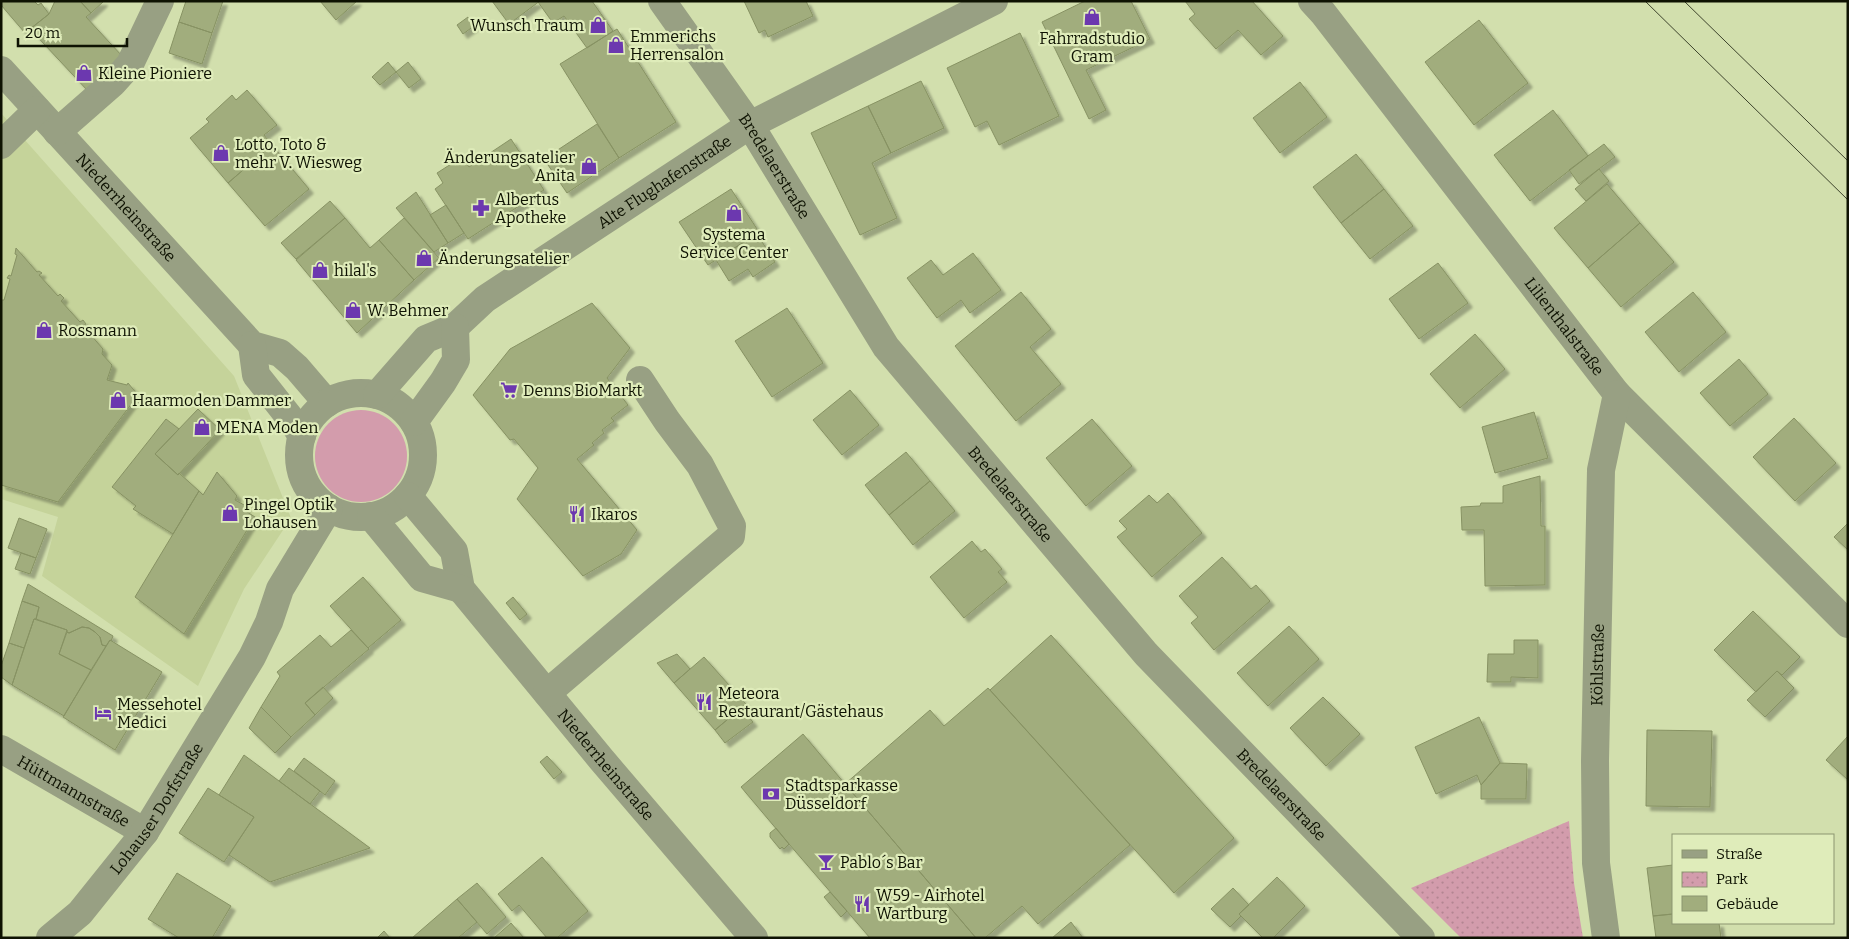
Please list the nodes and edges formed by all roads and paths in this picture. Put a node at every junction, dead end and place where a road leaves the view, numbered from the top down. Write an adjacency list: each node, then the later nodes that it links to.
1 (160, 1): 8 (street)
2 (662, 1): 7 (street, Bredelaerstraße)
3 (994, 1): 7 (street, Alte Flughafenstraße)
4 (1312, 1): 13 (street, Lilienthalstraße)
5 (1, 70): 6 (street, Niederrheinstraße)
6 (37, 110): 8 (street, Niederrheinstraße); 9 (street)
7 (750, 125): 10 (street, Alte Flughafenstraße); 28 (street, Bredelaerstraße)
8 (57, 132): 11 (street, Niederrheinstraße)
9 (1, 145)
10 (455, 327): 14 (street, Alte Flughafenstraße); 16 (street)
11 (252, 345): 15 (street); 17 (street)
12 (640, 380): 23 (street)
13 (1617, 394): 22 (street, Lilienthalstraße); 29 (street, Köhlstraße)
14 (377, 395): 15 (street); 16 (street)
15 (327, 403): 17 (street)
16 (414, 422): 18 (street)
17 (302, 436): 19 (street)
18 (408, 496): 20 (street); 21 (street, Niederrheinstraße)
19 (329, 508): 20 (street); 25 (street, Lohauser Dorfstraße)
20 (372, 516): 21 (street)
21 (461, 589): 23 (street, Niederrheinstraße)
22 (1848, 624)
23 (547, 693): 27 (street, Niederrheinstraße)
24 (1, 750): 25 (street, Hüttmannstraße)
25 (146, 832): 26 (street, Lohauser Dorfstraße)
26 (50, 938)
27 (754, 938)
28 (1421, 938)
29 (1606, 938)

